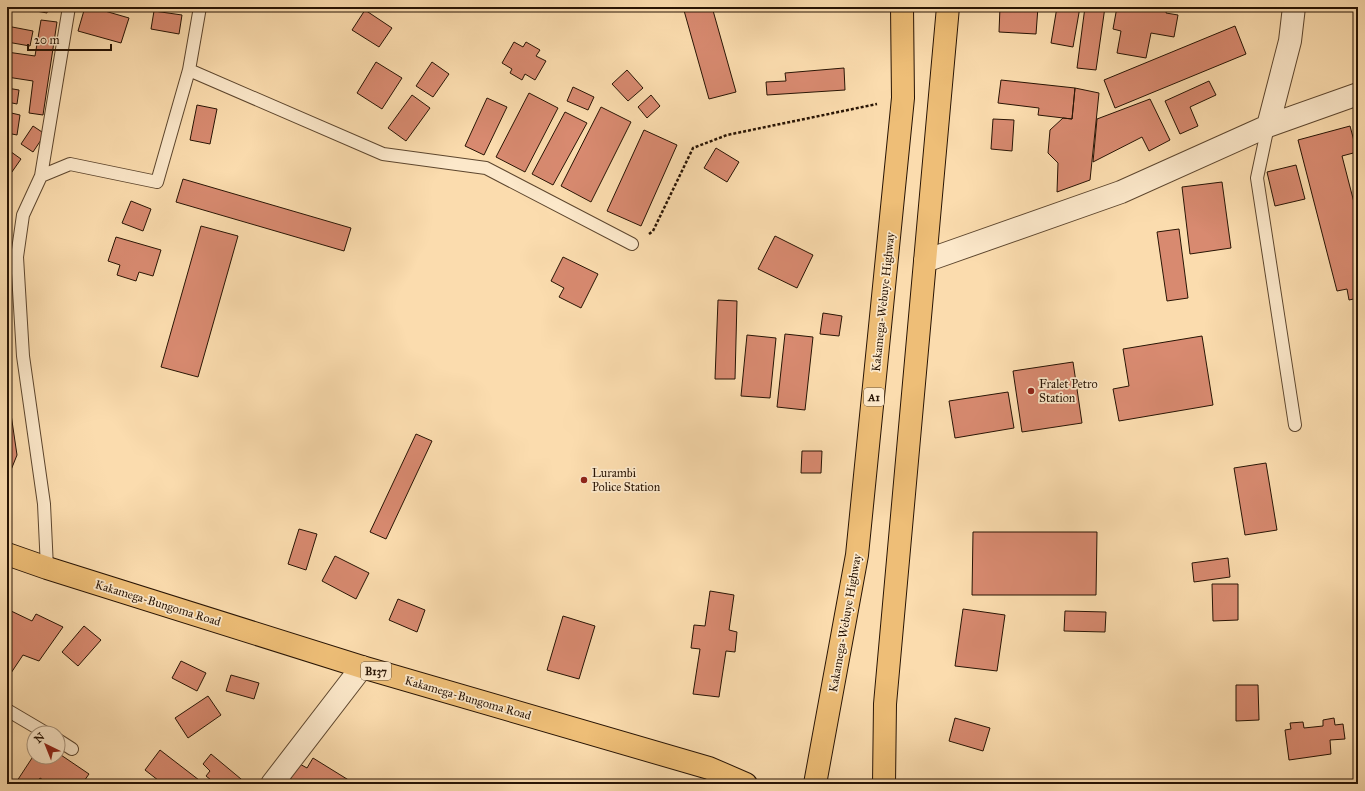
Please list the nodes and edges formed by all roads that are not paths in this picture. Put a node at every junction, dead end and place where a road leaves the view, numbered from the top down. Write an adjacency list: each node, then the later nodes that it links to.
1 (69, 7): 9 (lane)
2 (200, 7): 6 (lane)
3 (902, 7): 22 (main road, Kakamega-Webuye Highway / A1)
4 (948, 7): 11 (main road)
5 (1294, 7): 8 (street)
6 (189, 70): 9 (lane); 10 (lane)
7 (1358, 94): 8 (street)
8 (1268, 126): 11 (street); 12 (lane)
9 (41, 176): 14 (lane)
10 (632, 244)
11 (925, 261): 23 (main road)
12 (1295, 425)
13 (7, 554): 14 (main road, Kakamega-Bungoma Road / B137)
14 (47, 568): 15 (main road, Kakamega-Bungoma Road / B137)
15 (362, 667): 20 (street); 21 (main road, Kakamega-Bungoma Road / B137)
16 (7, 710): 17 (lane)
17 (32, 725)
18 (66, 745): 19 (lane)
19 (72, 749)
20 (272, 784)
21 (746, 784)
22 (815, 784)
23 (884, 784)

